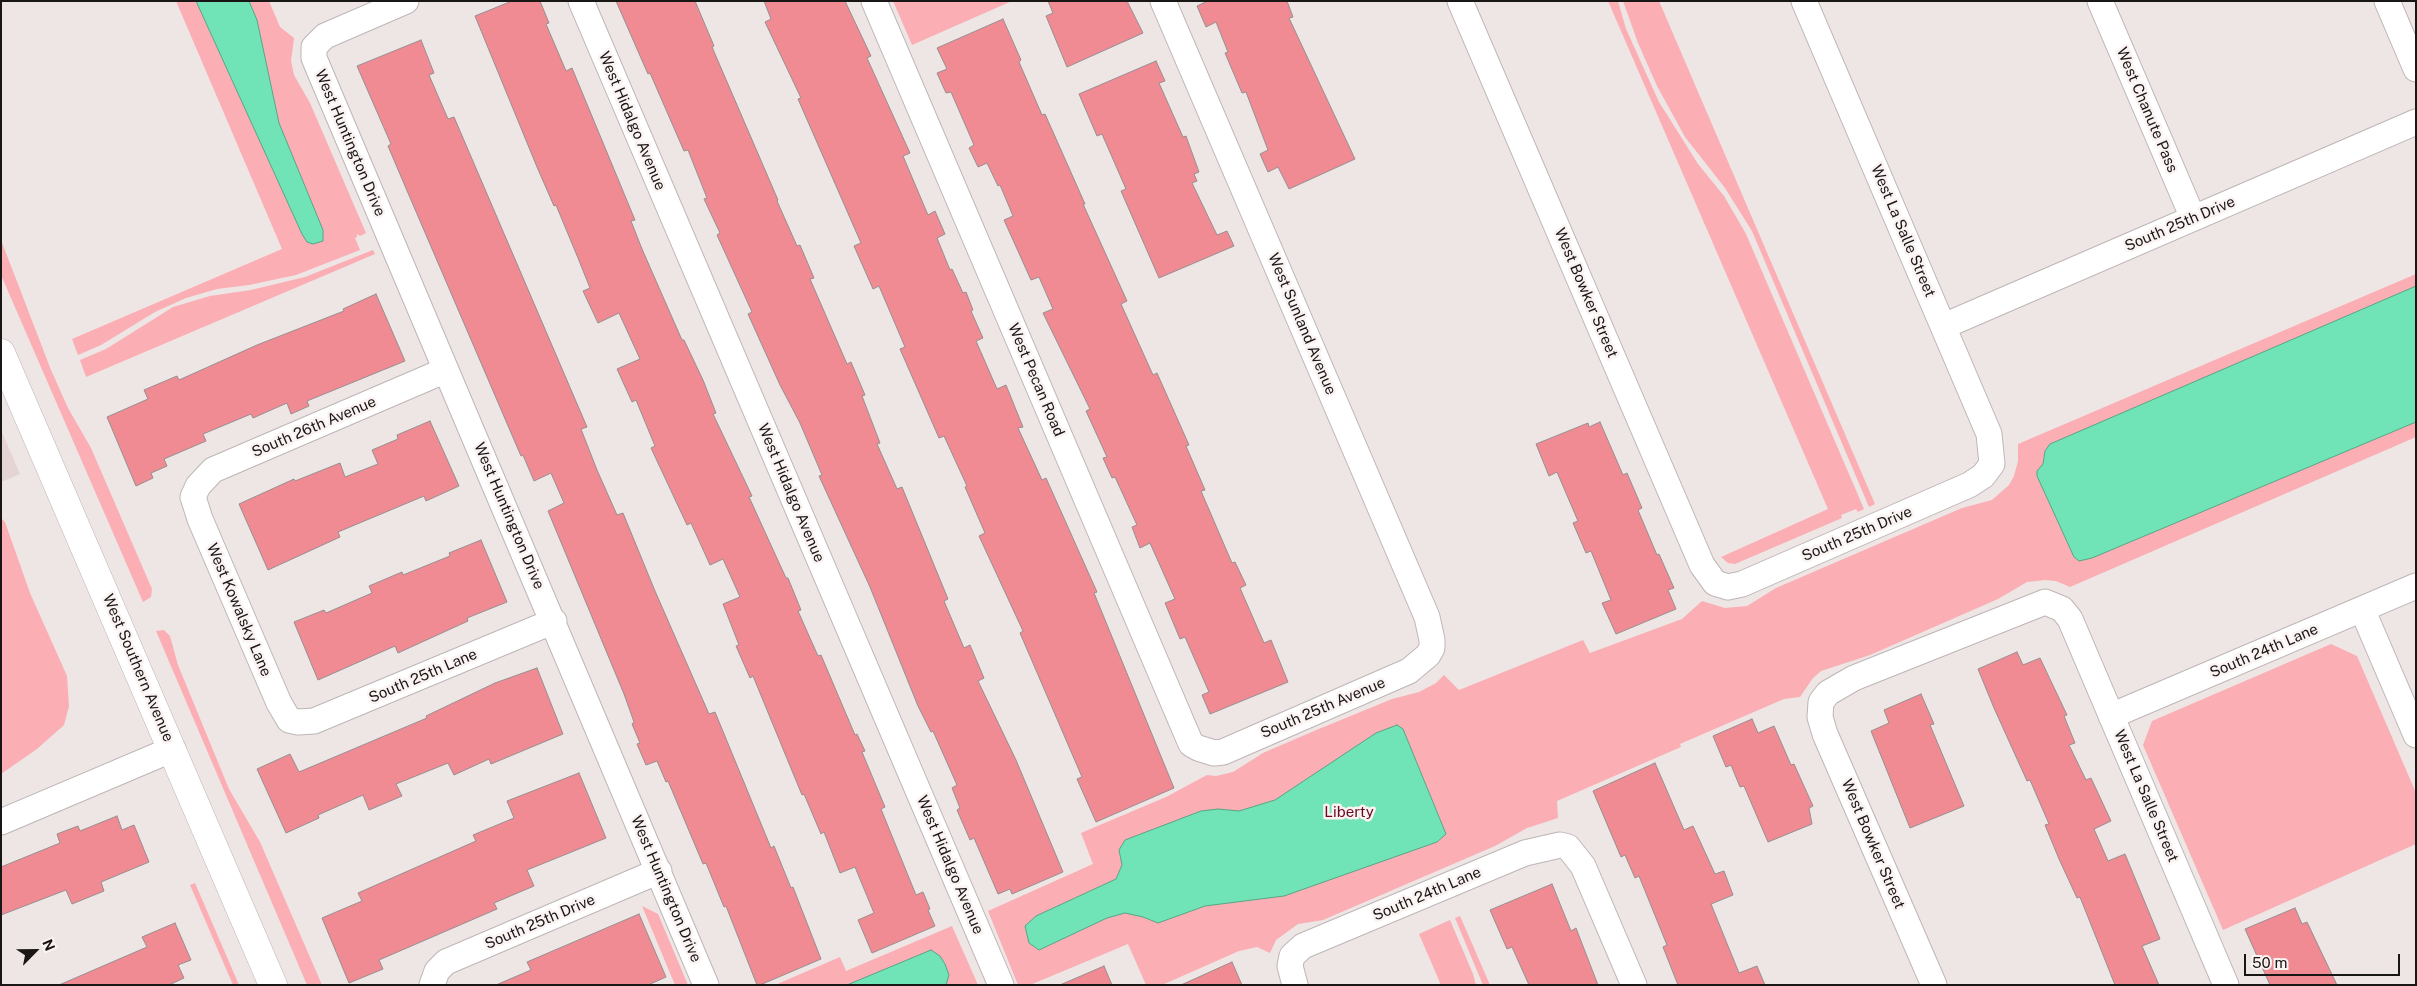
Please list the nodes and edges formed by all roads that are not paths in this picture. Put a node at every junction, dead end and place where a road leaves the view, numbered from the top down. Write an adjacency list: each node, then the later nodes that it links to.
1 (406, 1): 14 (street, West Huntington Drive)
2 (581, 1): 33 (street, West Hidalgo Avenue)
3 (874, 1): 27 (street, West Pecan Road)
4 (1163, 1): 22 (street, West Sunland Avenue)
5 (1460, 1): 17 (street, West Bowker Street)
6 (1804, 1): 12 (street, West La Salle Street)
7 (2100, 1): 11 (street, West Chanute Pass)
8 (2387, 1): 9 (street)
9 (2416, 69)
10 (2416, 122): 11 (street, South 25th Drive)
11 (2193, 218): 12 (street, South 25th Drive)
12 (1944, 326): 15 (street, West La Salle Street)
13 (1, 353): 26 (main road, West Southern Avenue)
14 (446, 370): 16 (street, South 26th Avenue); 21 (street, West Huntington Drive)
15 (1992, 464): 17 (street, South 25th Drive)
16 (194, 497): 24 (street, West Kowalsky Lane)
17 (1715, 583)
18 (2416, 586): 20 (street, South 24th Lane)
19 (2062, 609): 23 (street, West La Salle Street); 36 (street, West Bowker Street)
20 (2362, 609): 23 (street, South 24th Lane); 25 (street)
21 (554, 621): 24 (street, South 25th Lane); 29 (street, West Huntington Drive)
22 (1432, 648): 27 (street, South 25th Avenue)
23 (2111, 716): 37 (street, West La Salle Street)
24 (289, 720)
25 (2416, 735)
26 (173, 749): 28 (street); 30 (main road, West Southern Avenue)
27 (1206, 752)
28 (1, 822)
29 (659, 871): 31 (street, South 25th Drive); 32 (street, West Huntington Drive)
30 (273, 985)
31 (432, 985)
32 (706, 985)
33 (1001, 985)
34 (1295, 985): 35 (street, South 24th Lane)
35 (1634, 985)
36 (1934, 985)
37 (2226, 985)

